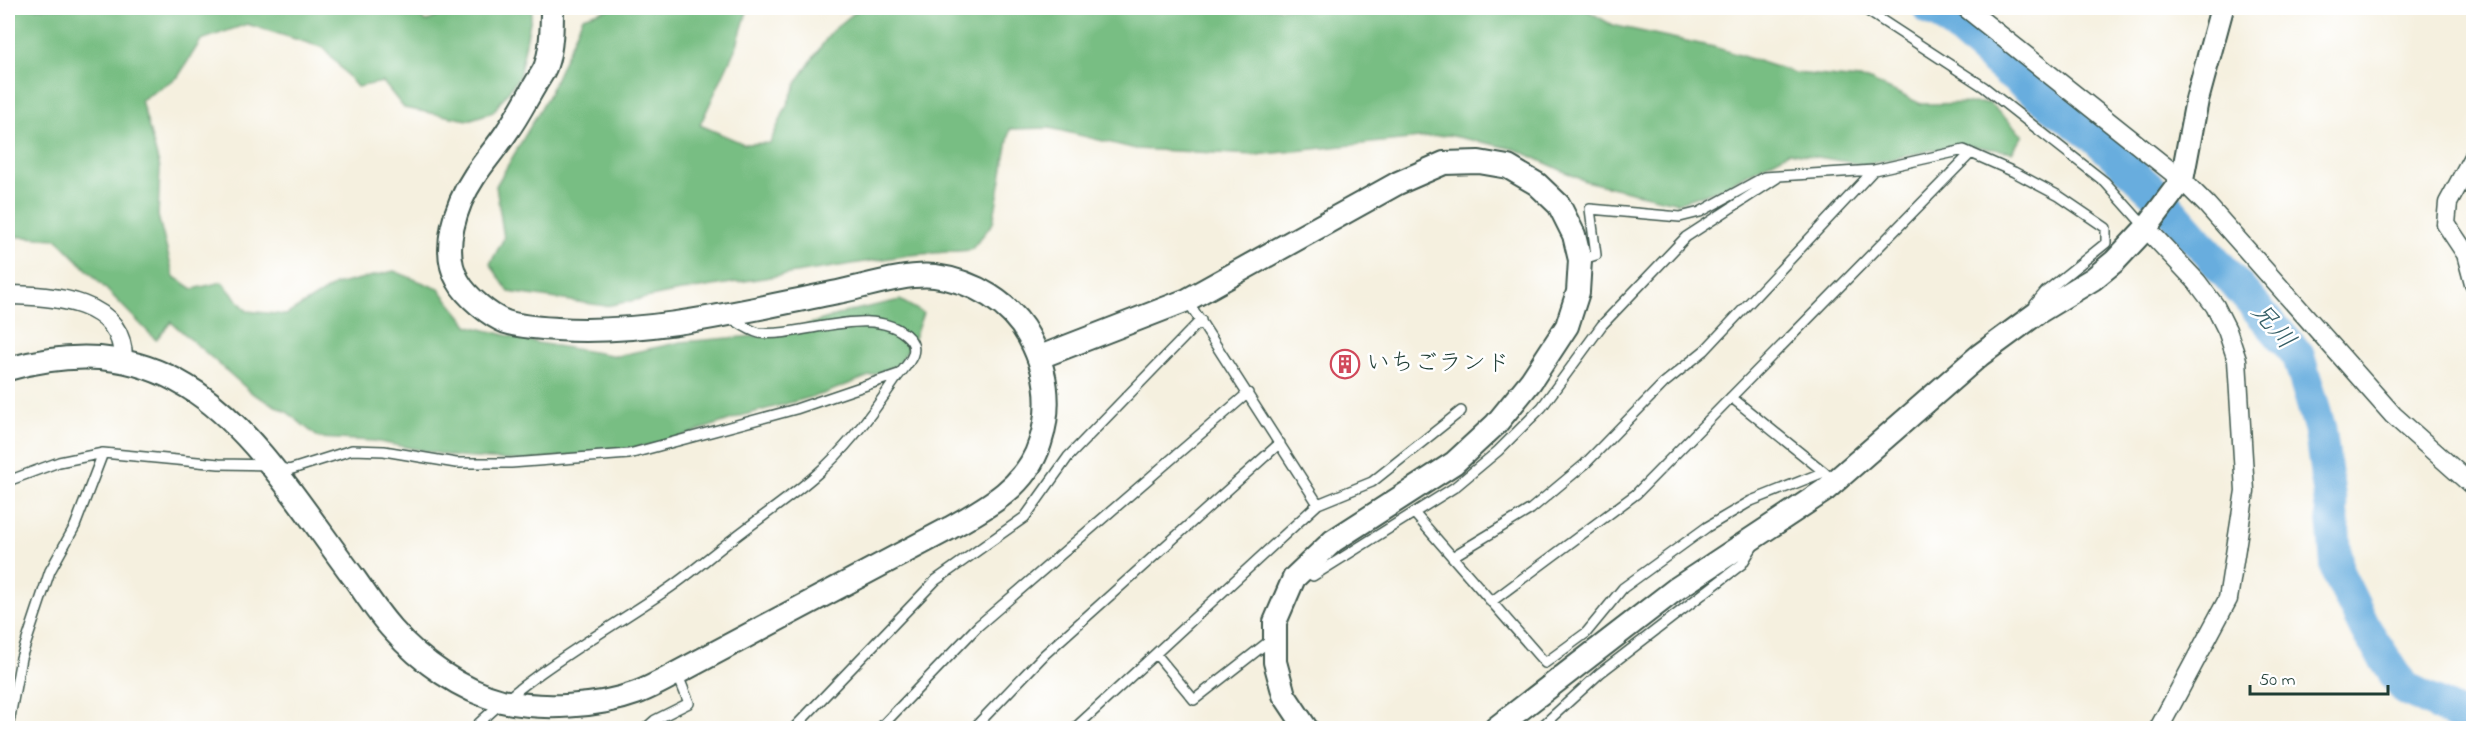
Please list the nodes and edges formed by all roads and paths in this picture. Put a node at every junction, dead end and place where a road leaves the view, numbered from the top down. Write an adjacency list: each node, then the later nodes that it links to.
1 (552, 8): 15 (street)
2 (1863, 8): 10 (lane)
3 (1966, 8): 9 (street)
4 (2222, 8): 9 (street)
5 (1971, 153): 7 (lane); 17 (lane); 23 (lane)
6 (2474, 155): 12 (street)
7 (1874, 170): 8 (lane); 34 (lane)
8 (1779, 176): 11 (lane); 32 (lane)
9 (2179, 185): 10 (street); 30 (street)
10 (2146, 228): 17 (street); 52 (street)
11 (1580, 260): 14 (street); 35 (street)
12 (2474, 284)
13 (8, 295): 19 (street)
14 (1187, 300): 16 (lane); 18 (street)
15 (724, 314): 18 (street); 21 (lane)
16 (1201, 320): 22 (lane); 45 (lane)
17 (1980, 355): 28 (street)
18 (1040, 357): 40 (street)
19 (123, 360): 20 (street); 27 (street)
20 (8, 369)
21 (899, 374): 27 (lane); 41 (lane)
22 (1248, 393): 25 (lane); 46 (lane)
23 (1731, 397): 28 (lane); 36 (lane)
24 (1461, 411): 31 (lane)
25 (1280, 443): 31 (lane); 47 (lane)
26 (103, 453): 27 (lane); 29 (lane); 42 (lane)
27 (270, 465): 41 (street)
28 (1830, 477): 33 (street); 38 (lane)
29 (8, 481)
30 (2474, 487)
31 (1318, 504): 39 (lane)
32 (1414, 513): 34 (lane); 35 (lane)
33 (1760, 535): 38 (street); 51 (lane)
34 (1452, 557): 36 (lane)
35 (1303, 569): 37 (street)
36 (1491, 602): 38 (lane)
37 (1275, 637): 39 (lane); 49 (street)
38 (1583, 647): 50 (street)
39 (1156, 654): 48 (lane)
40 (677, 673): 41 (street); 44 (lane)
41 (502, 701): 43 (lane)
42 (8, 729)
43 (474, 729)
44 (646, 729)
45 (794, 729)
46 (880, 729)
47 (974, 729)
48 (1075, 729)
49 (1306, 729)
50 (1496, 729)
51 (1540, 729)
52 (2159, 729)

